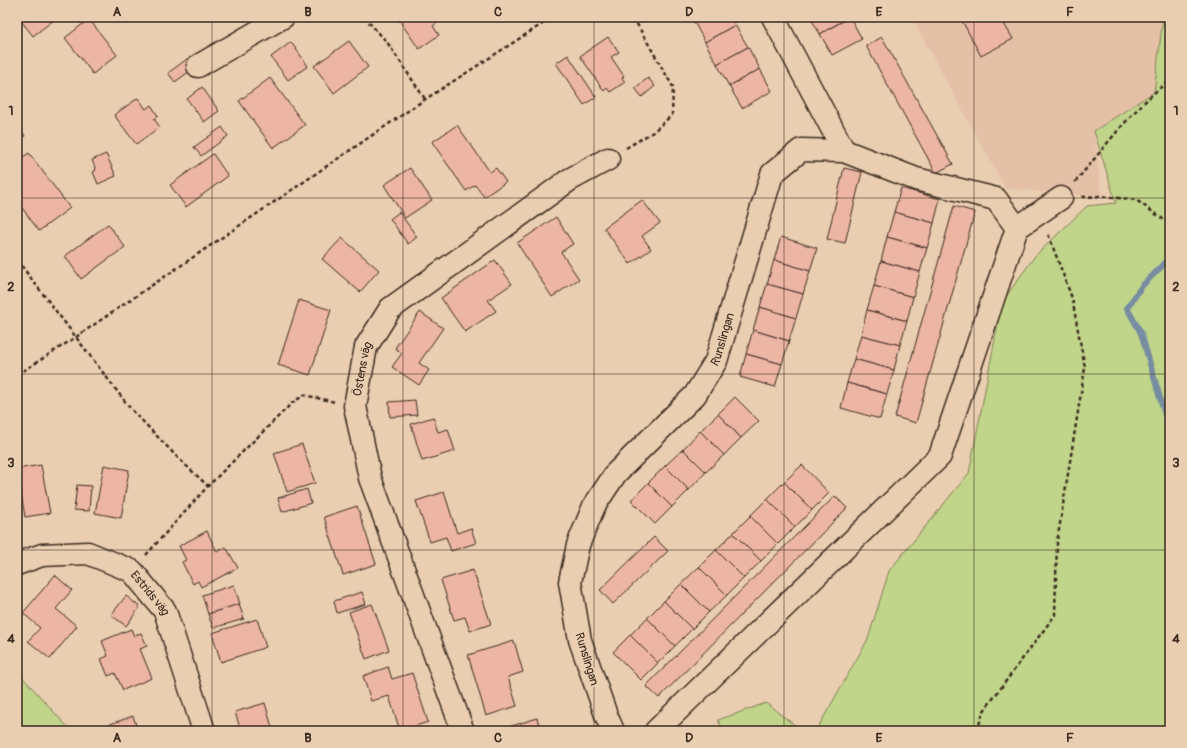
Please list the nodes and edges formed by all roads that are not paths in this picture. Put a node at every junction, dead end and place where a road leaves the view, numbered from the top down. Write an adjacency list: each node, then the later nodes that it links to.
1 (283, 17): 3 (street)
2 (773, 17): 4 (street)
3 (198, 66)
4 (844, 151): 7 (street, Runslingan); 11 (street, Runslingan)
5 (608, 159): 10 (street, Östens väg)
6 (1061, 198): 7 (street)
7 (1017, 228): 12 (street)
8 (17, 564): 9 (street, Estrids väg)
9 (204, 731)
10 (463, 731)
11 (613, 731)
12 (656, 731)

